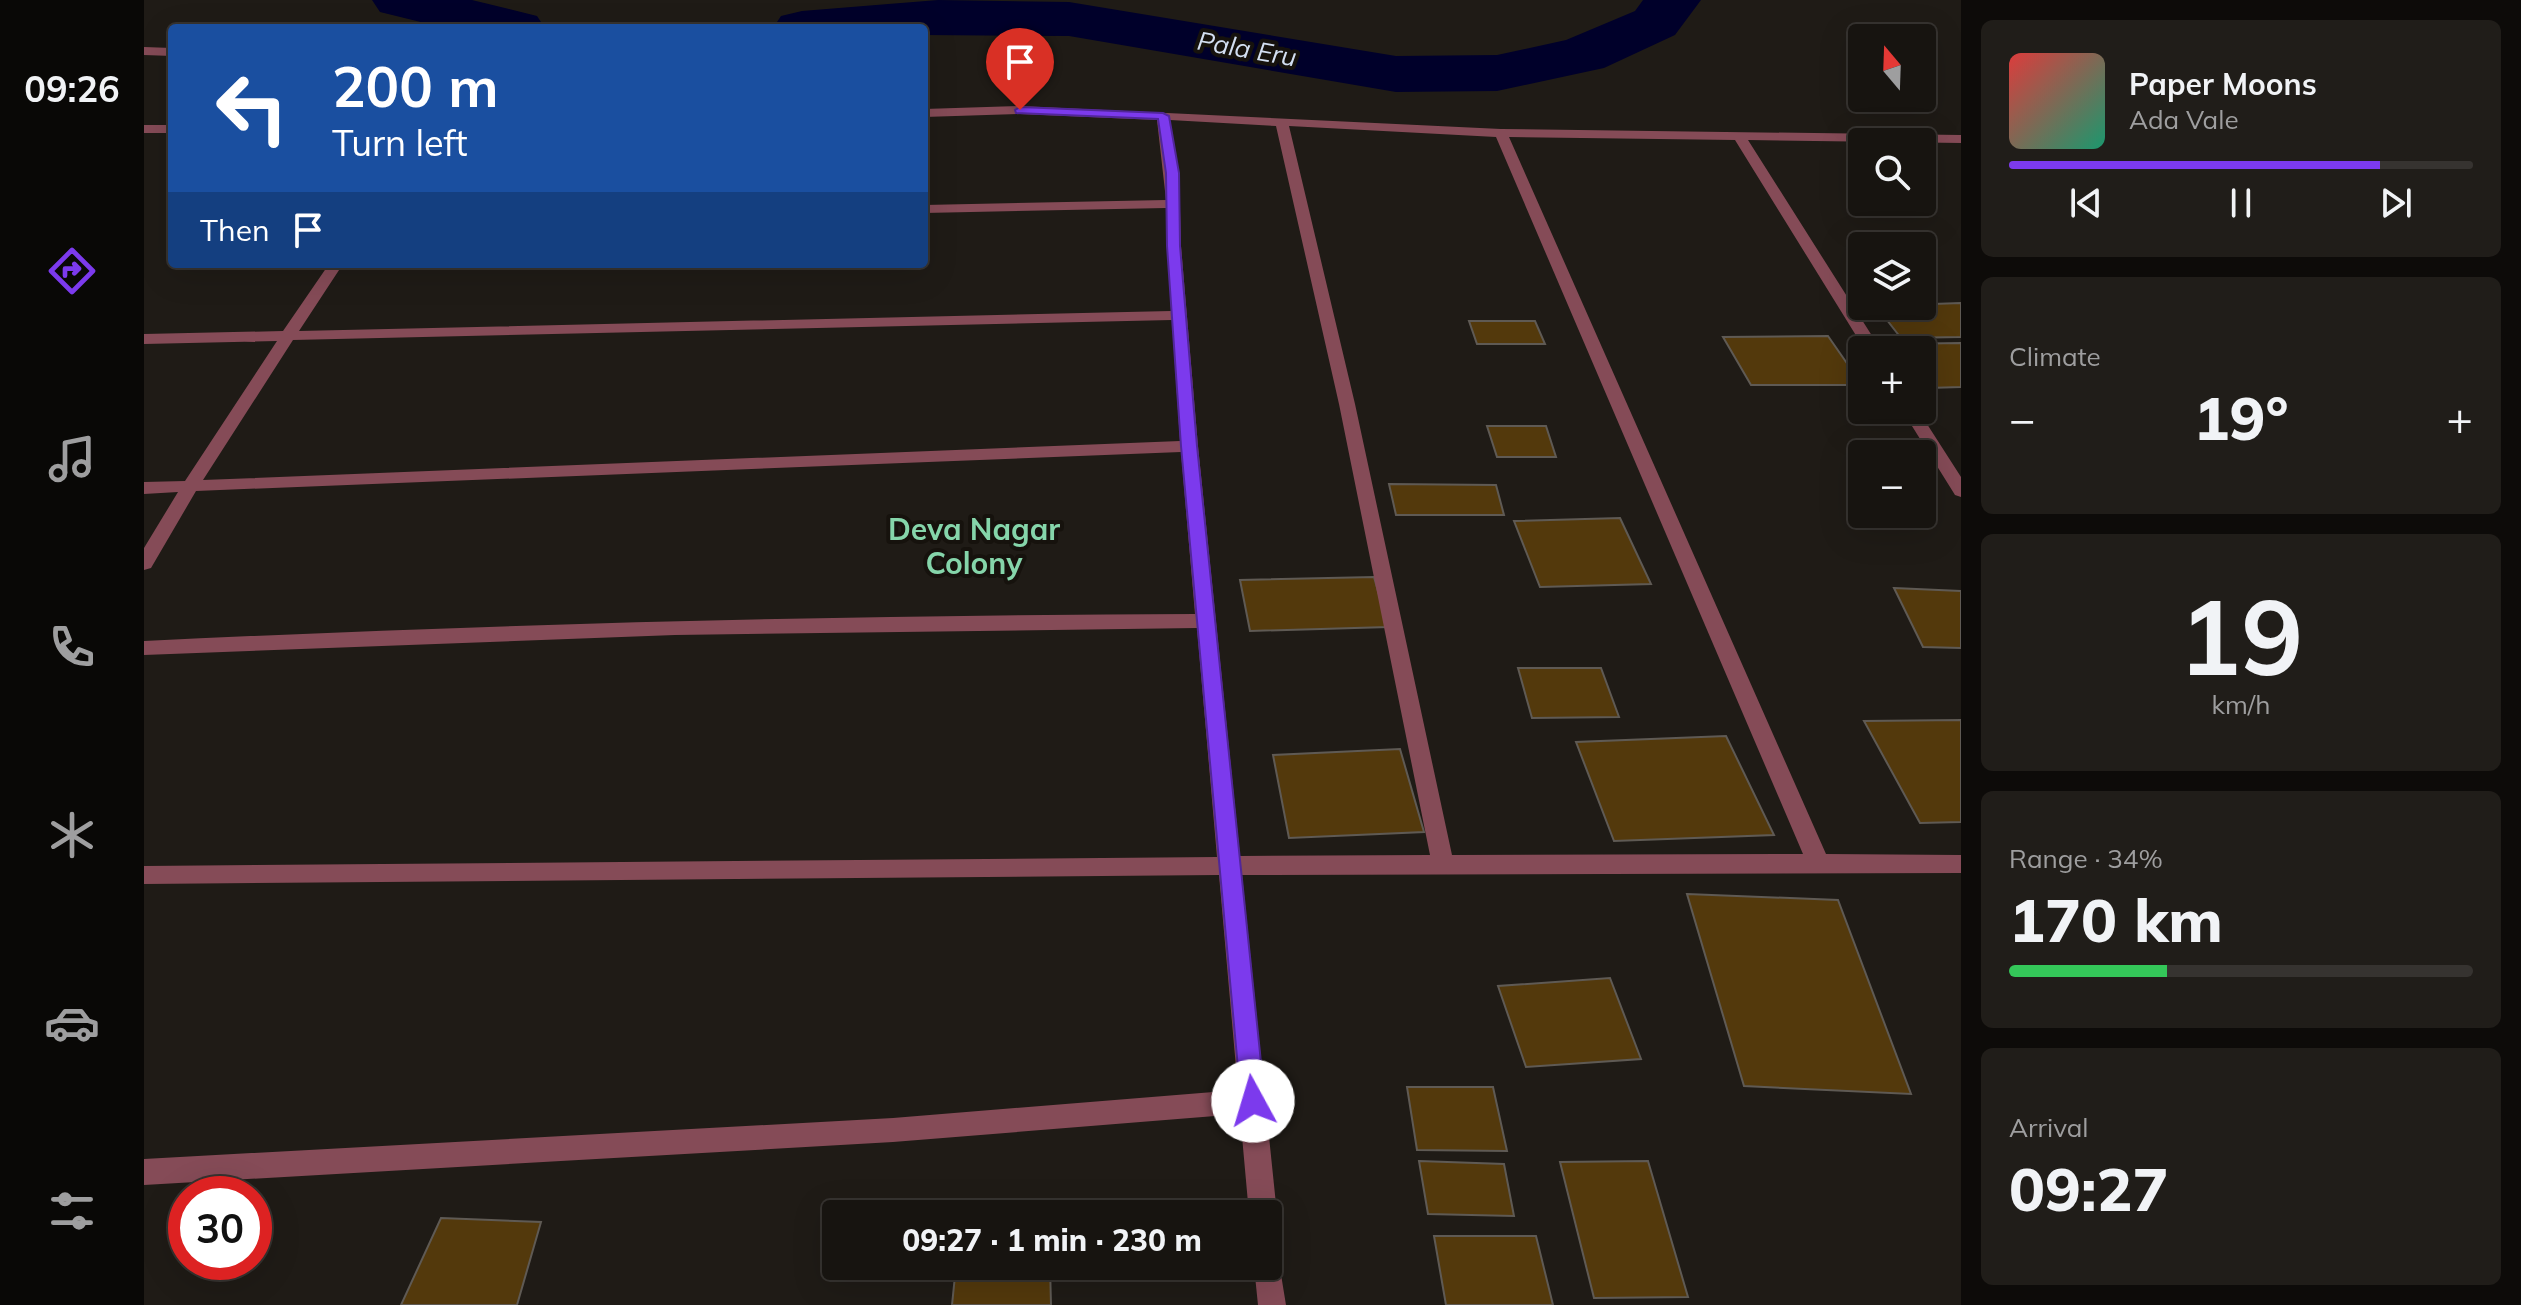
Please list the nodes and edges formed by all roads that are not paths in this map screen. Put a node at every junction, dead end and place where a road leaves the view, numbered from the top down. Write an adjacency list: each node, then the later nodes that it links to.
1 (144, 51): 2 (street)
2 (168, 52)
3 (928, 113): 4 (street)
4 (1163, 116): 5 (street); 11 (street)
5 (1282, 122): 8 (street); 26 (street)
6 (144, 129): 7 (street)
7 (168, 129)
8 (1501, 133): 9 (street); 28 (street)
9 (1739, 136): 10 (street); 16 (street)
10 (1961, 139)
11 (1173, 204): 12 (street); 14 (street)
12 (928, 209)
13 (333, 268): 15 (street)
14 (1180, 315): 15 (street); 19 (street)
15 (288, 334): 17 (street); 20 (street)
16 (1864, 336)
17 (144, 339)
18 (1919, 424): 22 (street)
19 (1189, 446): 20 (street); 24 (street)
20 (191, 486): 21 (street); 23 (street)
21 (144, 488)
22 (1961, 491)
23 (144, 564)
24 (1206, 621): 25 (street); 29 (street)
25 (144, 648)
26 (1443, 864): 28 (street); 29 (street)
27 (1961, 864): 28 (street)
28 (1819, 865)
29 (1230, 866): 30 (street); 31 (street)
30 (144, 875)
31 (1253, 1101): 32 (street); 33 (street)
32 (144, 1172)
33 (1262, 1200)
34 (1269, 1280): 35 (street)
35 (1272, 1305)

